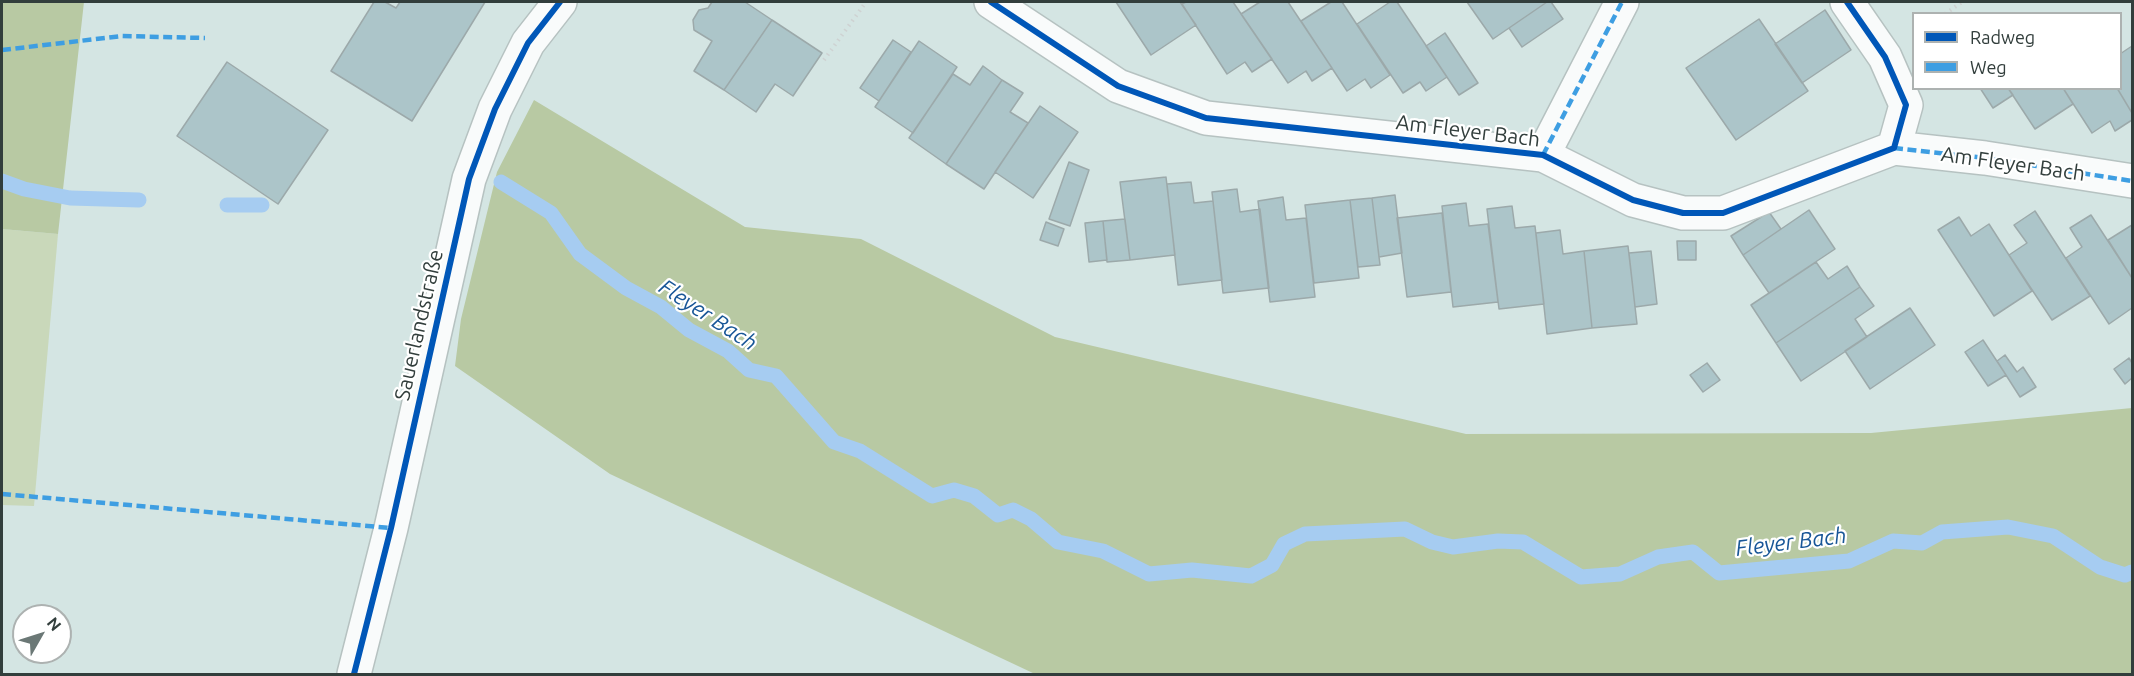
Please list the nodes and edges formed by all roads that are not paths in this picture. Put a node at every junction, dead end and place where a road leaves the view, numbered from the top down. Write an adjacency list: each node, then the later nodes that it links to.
1 (560, 2): 8 (street, Sauerlandstraße)
2 (991, 2): 6 (street, Am Fleyer Bach)
3 (1622, 2): 6 (street, Am Fleyer Bach)
4 (1847, 2): 5 (street)
5 (1894, 148): 6 (street, Am Fleyer Bach); 7 (street, Am Fleyer Bach)
6 (1543, 155)
7 (2133, 181)
8 (354, 675)

